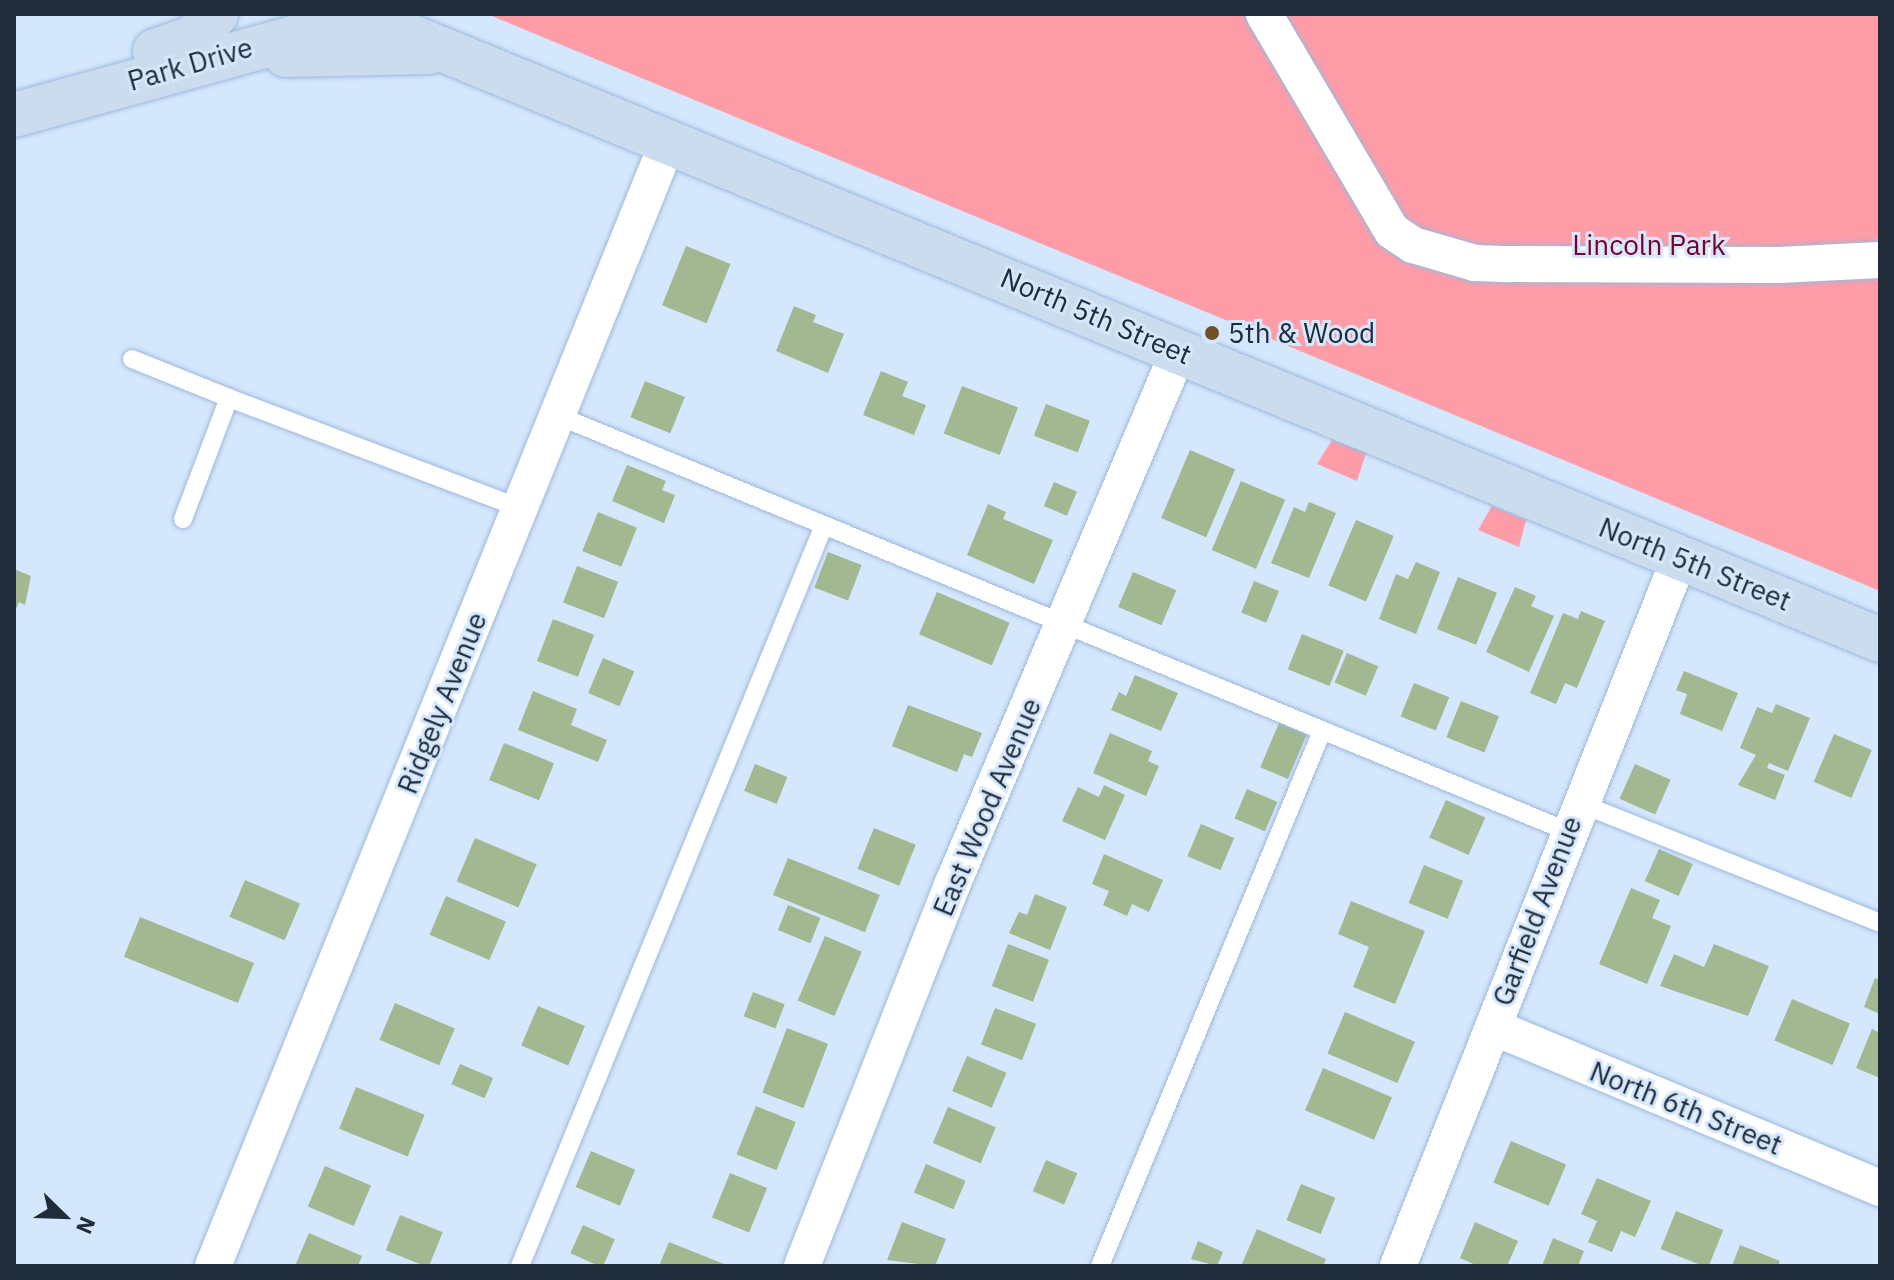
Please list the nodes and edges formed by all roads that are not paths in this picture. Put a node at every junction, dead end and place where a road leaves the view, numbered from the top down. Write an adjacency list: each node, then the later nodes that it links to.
1 (1264, 14): 7 (street)
2 (368, 15): 3 (main road, Park Drive); 4 (main road, North 5th Street)
3 (226, 33): 4 (main road); 5 (main road, Park Drive)
4 (452, 52): 6 (main road, North 5th Street)
5 (14, 115)
6 (669, 139): 8 (main road, North 5th Street); 11 (street, Ridgely Avenue)
7 (1880, 260)
8 (1179, 350): 15 (main road, North 5th Street); 16 (street, East Wood Avenue)
9 (132, 359): 10 (lane)
10 (229, 398): 12 (lane); 13 (lane)
11 (559, 416): 12 (street, Ridgely Avenue); 14 (lane)
12 (522, 509): 24 (street, Ridgely Avenue)
13 (183, 519)
14 (824, 525): 16 (lane); 25 (lane)
15 (1680, 557): 17 (main road, North 5th Street); 19 (street, Garfield Avenue)
16 (1065, 625): 18 (lane); 26 (street, East Wood Avenue)
17 (1880, 640)
18 (1322, 731): 19 (lane); 27 (lane)
19 (1573, 817): 20 (lane); 21 (street, Garfield Avenue)
20 (1880, 923)
21 (1493, 1027): 22 (street, North 6th Street); 23 (street, Garfield Avenue)
22 (1880, 1188)
23 (1406, 1264)
24 (213, 1266)
25 (520, 1266)
26 (802, 1266)
27 (1100, 1266)

